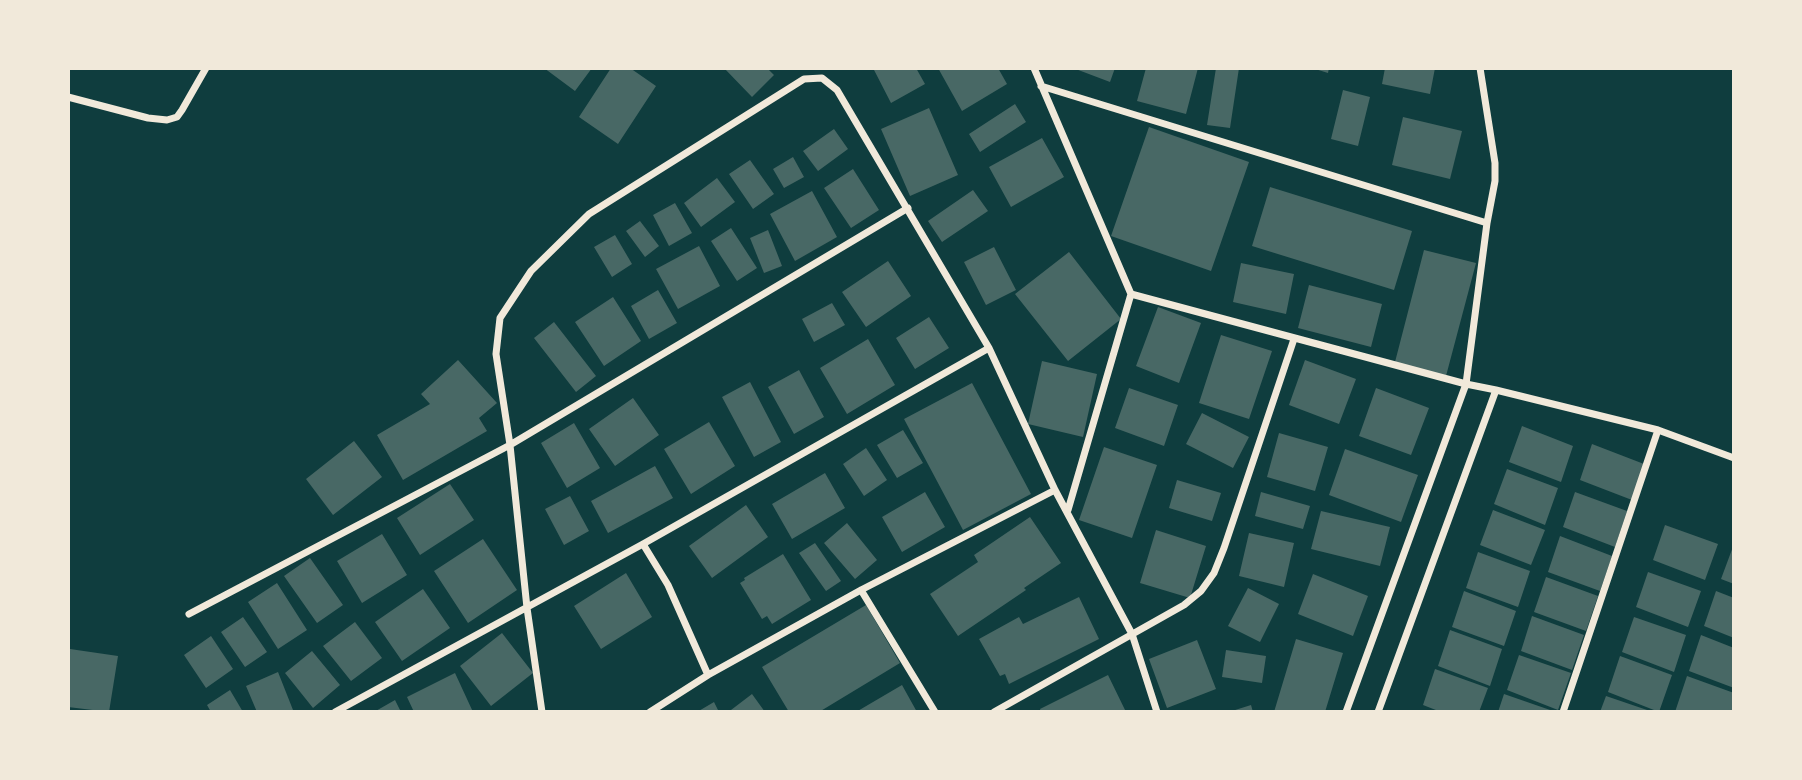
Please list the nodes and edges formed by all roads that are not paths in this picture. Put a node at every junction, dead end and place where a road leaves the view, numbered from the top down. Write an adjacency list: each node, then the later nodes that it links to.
1 (206, 68): 5 (street)
2 (1034, 68): 4 (street)
3 (1480, 68): 7 (street)
4 (1041, 86): 7 (street); 8 (street)
5 (68, 97)
6 (908, 208): 10 (street); 14 (street); 14 (street)
7 (1487, 223): 11 (street)
8 (1131, 294): 9 (street); 17 (street)
9 (1294, 339): 11 (street); 22 (street)
10 (989, 348): 16 (street); 18 (street)
11 (1466, 384): 12 (street); 30 (street)
12 (1496, 390): 13 (street); 31 (street)
13 (1658, 430): 15 (street); 32 (street)
14 (510, 445): 20 (street); 21 (street)
15 (1734, 458)
16 (1055, 489): 17 (street); 19 (street)
17 (1068, 510): 22 (street)
18 (643, 544): 20 (street); 23 (street)
19 (861, 590): 23 (street); 27 (street)
20 (527, 608): 24 (street); 25 (street)
21 (189, 614)
22 (1132, 634): 28 (street); 29 (street)
23 (708, 675): 26 (street)
24 (335, 712)
25 (542, 712)
26 (650, 712)
27 (935, 712)
28 (994, 712)
29 (1157, 712)
30 (1346, 712)
31 (1378, 712)
32 (1563, 712)

